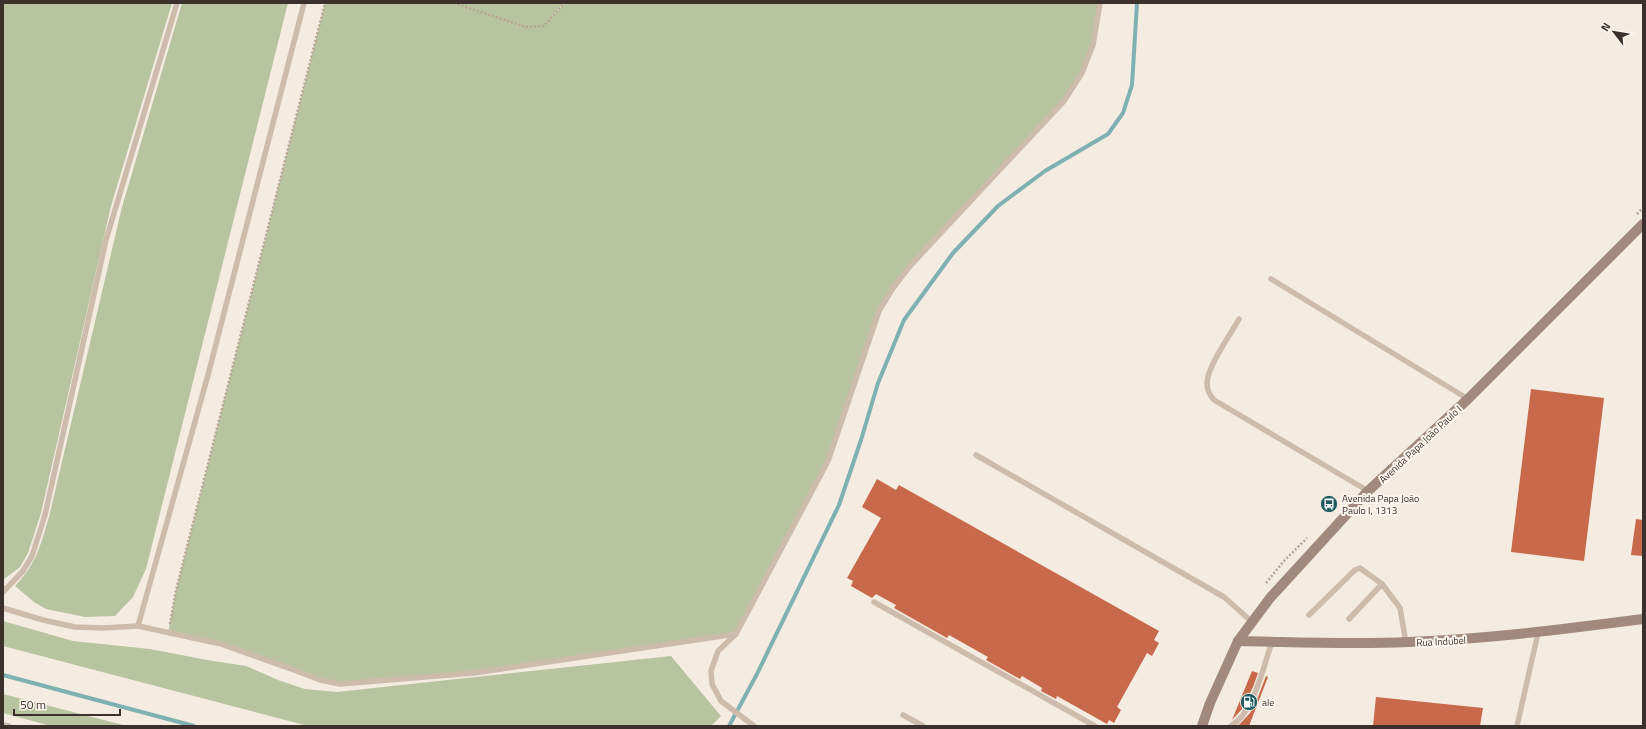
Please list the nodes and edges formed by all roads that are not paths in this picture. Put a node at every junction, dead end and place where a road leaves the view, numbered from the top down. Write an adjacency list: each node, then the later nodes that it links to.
1 (177, 3): 11 (lane)
2 (304, 3): 18 (lane)
3 (1100, 3): 20 (lane)
4 (1643, 224): 7 (main road, Avenida Papa João Paulo I)
5 (1271, 279): 7 (lane)
6 (1240, 319): 9 (lane)
7 (1468, 399): 9 (main road, Avenida Papa João Paulo I)
8 (976, 454): 17 (lane)
9 (1368, 491): 17 (main road, Avenida Papa João Paulo I)
10 (1382, 584): 14 (lane); 15 (lane); 23 (lane)
11 (3, 592)
12 (874, 602): 29 (lane)
13 (3, 608): 18 (lane)
14 (1309, 615)
15 (1349, 619)
16 (1643, 619): 19 (main road, Rua Indubel)
17 (1251, 622): 21 (main road, Avenida Papa João Paulo I)
18 (138, 626): 20 (lane)
19 (1538, 633): 23 (main road, Rua Indubel); 32 (lane)
20 (736, 634): 27 (lane)
21 (1238, 641): 22 (main road, Rua Indubel); 30 (main road, Avenida Papa João Paulo I)
22 (1272, 642): 23 (main road, Rua Indubel); 31 (lane)
23 (1406, 643)
24 (903, 714): 28 (lane)
25 (3, 725): 26 (lane)
26 (9, 726)
27 (754, 726)
28 (923, 726)
29 (1095, 726)
30 (1202, 726)
31 (1231, 726)
32 (1517, 726)

